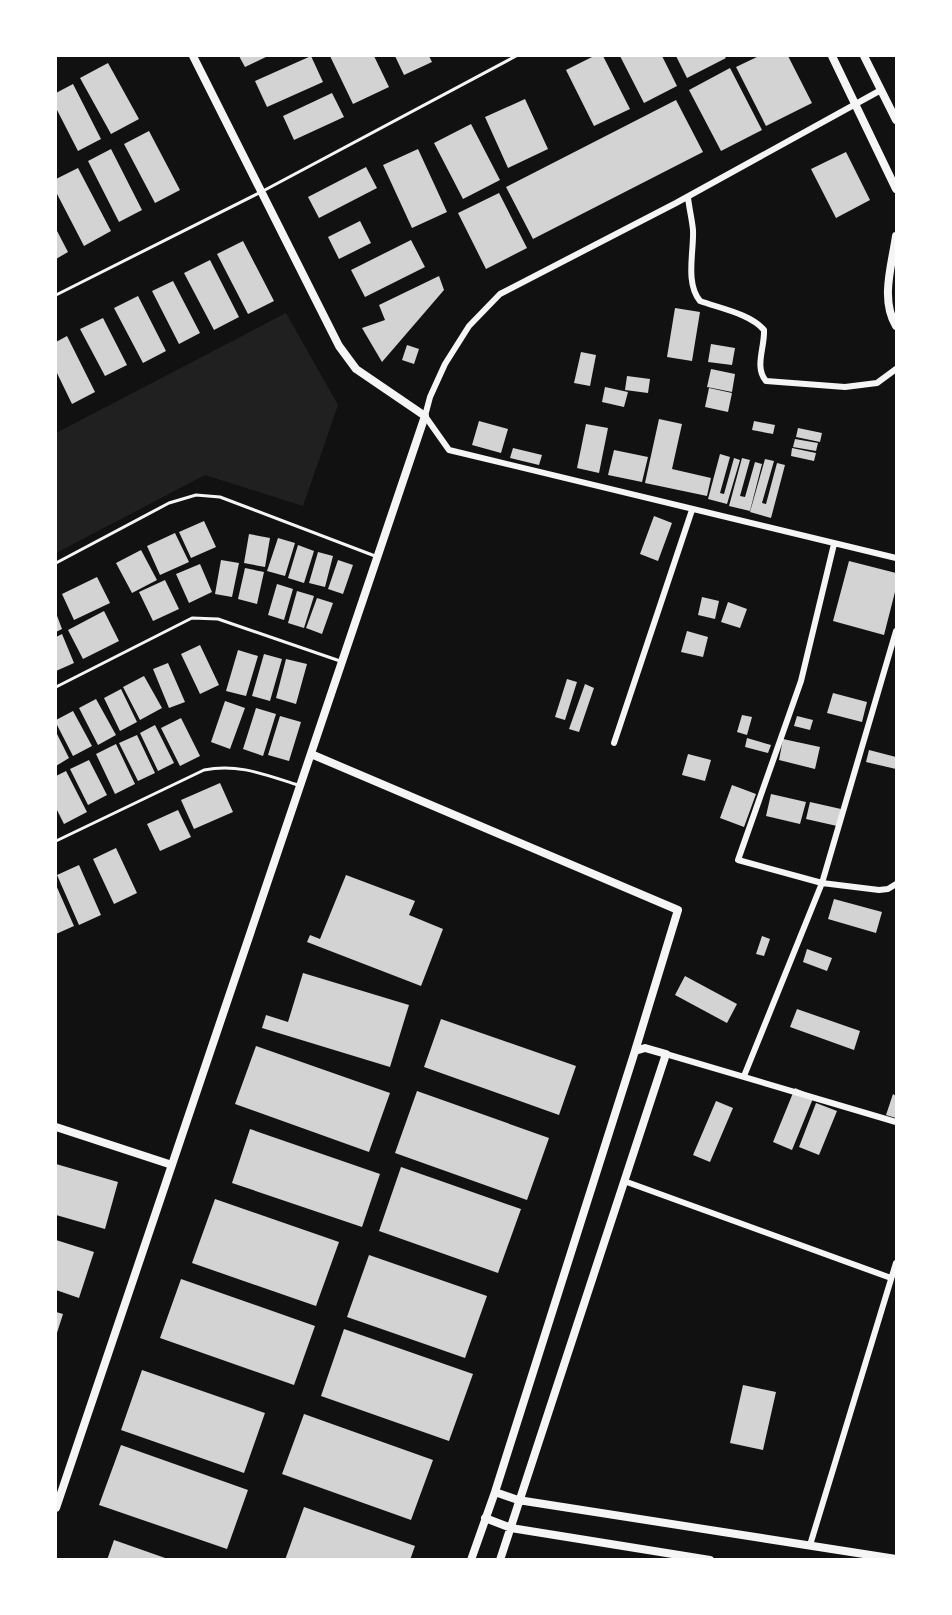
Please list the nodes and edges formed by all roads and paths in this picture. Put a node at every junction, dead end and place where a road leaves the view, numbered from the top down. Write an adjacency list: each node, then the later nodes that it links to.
1 (193, 56): 9 (street)
2 (516, 56): 9 (lane)
3 (832, 56): 6 (street)
4 (864, 56): 5 (street)
5 (881, 90): 6 (street); 7 (street)
6 (855, 102): 8 (street); 10 (street)
7 (897, 120)
8 (897, 189)
9 (263, 190): 12 (lane); 15 (street)
10 (688, 197): 14 (street); 15 (street)
11 (897, 236): 13 (street)
12 (56, 295)
13 (897, 326)
14 (897, 369)
15 (425, 416): 16 (street); 18 (street)
16 (692, 510): 17 (street); 24 (street)
17 (834, 544): 19 (street); 28 (street)
18 (376, 556): 20 (lane); 22 (street)
19 (897, 558)
20 (56, 563)
21 (897, 631): 28 (street)
22 (340, 661): 23 (lane); 25 (street)
23 (56, 687)
24 (614, 744)
25 (312, 754): 26 (street); 30 (street)
26 (298, 785): 27 (lane); 35 (street)
27 (56, 841)
28 (822, 883): 29 (street); 32 (street)
29 (897, 884)
30 (635, 1051): 31 (street); 39 (street)
31 (666, 1054): 32 (street); 36 (street)
32 (744, 1076): 33 (street)
33 (897, 1122)
34 (56, 1127): 35 (street)
35 (172, 1165): 41 (street)
36 (624, 1181): 38 (street); 40 (street)
37 (897, 1263): 38 (street)
38 (891, 1278): 44 (street)
39 (495, 1492): 40 (street); 42 (street)
40 (518, 1500): 43 (street); 44 (street)
41 (56, 1508)
42 (485, 1518): 43 (street); 46 (street)
43 (511, 1528): 47 (street); 48 (street)
44 (810, 1545): 45 (street)
45 (897, 1558)
46 (471, 1560)
47 (500, 1560)
48 (710, 1560)

